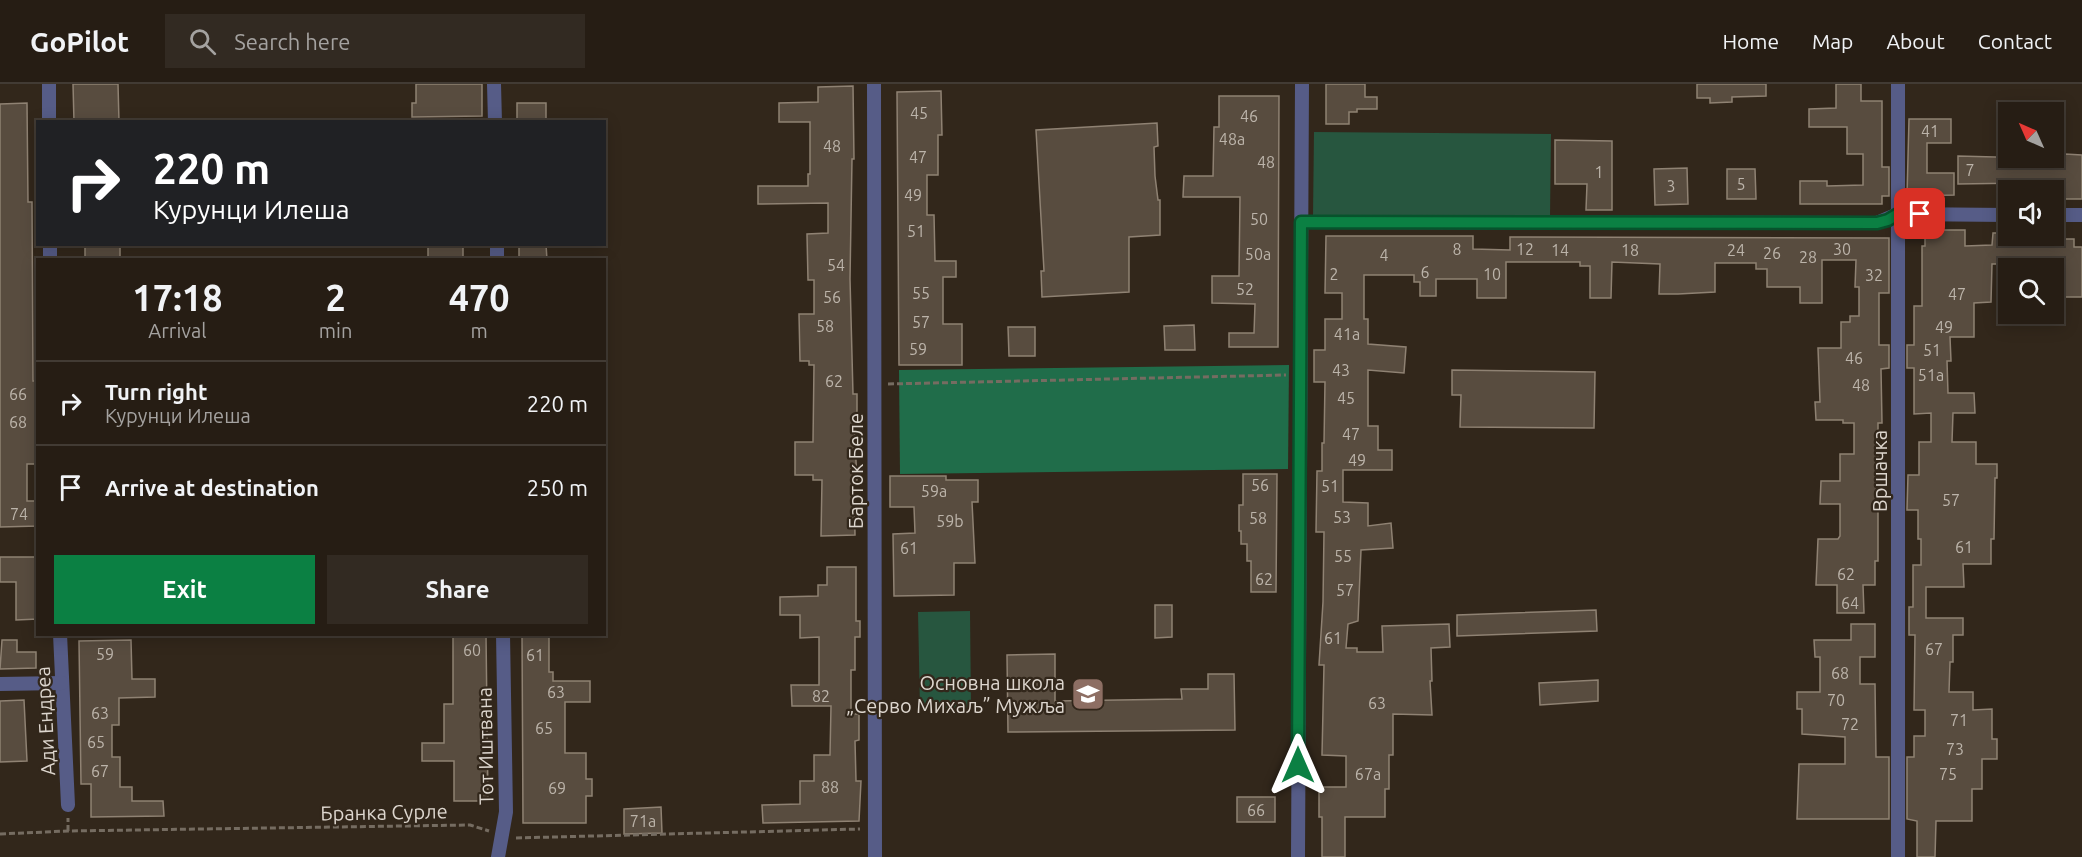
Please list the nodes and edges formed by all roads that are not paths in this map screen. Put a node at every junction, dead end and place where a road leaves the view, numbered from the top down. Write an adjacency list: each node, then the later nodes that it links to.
1 (49, 84): 6 (street)
2 (494, 84): 7 (street)
3 (874, 84): 19 (street, Барток Беле)
4 (1302, 84): 12 (street)
5 (1898, 84): 8 (street, Вршачка)
6 (49, 120)
7 (495, 120)
8 (1898, 214): 9 (street); 12 (street); 21 (street, Вршачка)
9 (1998, 215)
10 (2064, 215): 11 (street)
11 (2082, 215)
12 (1301, 222): 20 (street)
13 (60, 636): 15 (street, Ади Ендреа)
14 (503, 636): 18 (street, Тот Иштвана)
15 (62, 683): 16 (street); 17 (street, Ади Ендреа)
16 (0, 684)
17 (68, 805)
18 (498, 857)
19 (875, 857)
20 (1298, 857)
21 (1898, 857)

